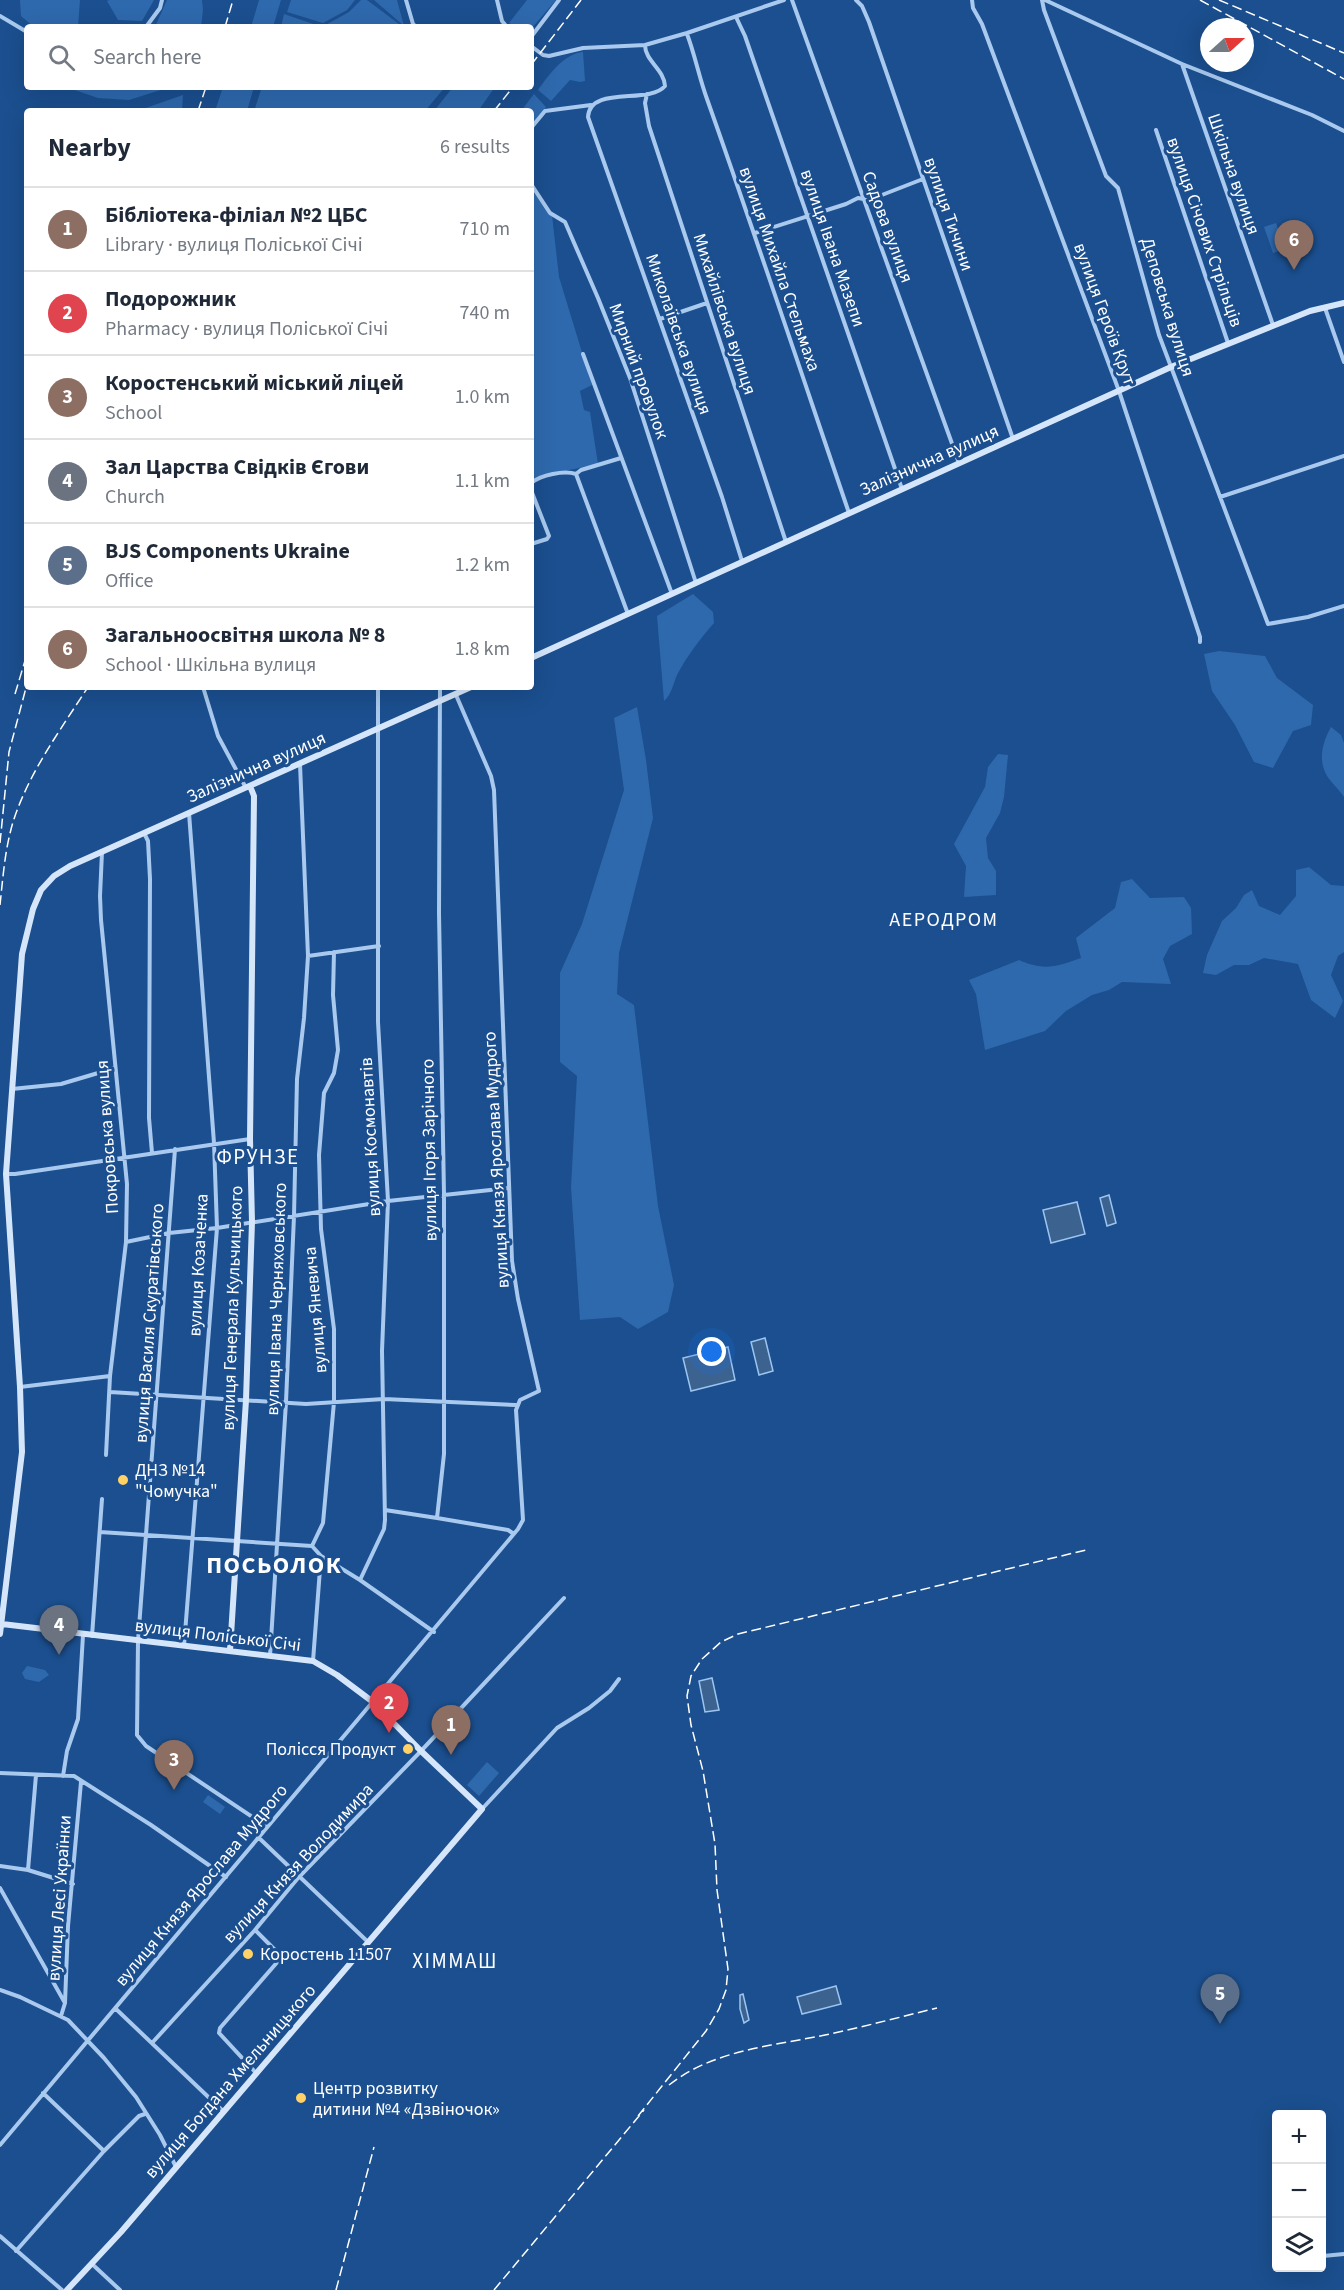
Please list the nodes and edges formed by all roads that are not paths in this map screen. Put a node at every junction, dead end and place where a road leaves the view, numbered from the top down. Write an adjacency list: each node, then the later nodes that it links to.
1 (162, 0): 12 (street)
2 (406, 0): 13 (street)
3 (497, 0): 14 (street)
4 (559, 0): 16 (street)
5 (784, 0): 11 (street)
6 (792, 0): 28 (street, Садова вулиця)
7 (856, 0): 26 (street, вулиця Тичини)
8 (972, 0): 40 (street, вулиця Героїв Крут)
9 (1044, 0): 20 (street); 39 (street, Деповська вулиця)
10 (0, 16): 15 (street)
11 (736, 17): 17 (street); 29 (street, вулиця Івана Мазепи)
12 (148, 24)
13 (413, 24)
14 (504, 24)
15 (24, 30)
16 (534, 33)
17 (687, 33): 18 (street); 30 (street, вулиця Михайла Стельмаха)
18 (645, 45): 19 (street); 21 (street)
19 (534, 49)
20 (1182, 64): 25 (street); 35 (street, Шкільна вулиця)
21 (647, 94): 22 (street); 31 (street, Михайлівська вулиця)
22 (591, 105): 23 (street); 34 (street, Миколаївська вулиця)
23 (534, 124)
24 (1156, 130): 36 (street, вулиця Січових Стрільців)
25 (1344, 131)
26 (923, 179): 28 (street); 41 (street, вулиця Тичини)
27 (534, 189): 54 (street, Мирний провулок)
28 (863, 198): 29 (street); 44 (street, Садова вулиця)
29 (807, 216): 30 (street); 47 (street, вулиця Івана Мазепи)
30 (755, 233): 50 (street, вулиця Михайла Стельмаха)
31 (707, 303): 34 (street); 51 (street, Михайлівська вулиця)
32 (1344, 303): 33 (street, Залізнична вулиця)
33 (1325, 307): 35 (street, Залізнична вулиця); 38 (street)
34 (660, 319): 53 (street, Миколаївська вулиця)
35 (1273, 326): 36 (street, Залізнична вулиця)
36 (1228, 343): 39 (street, Залізнична вулиця)
37 (583, 354): 43 (street)
38 (1344, 363)
39 (1171, 367): 40 (street, Залізнична вулиця); 48 (street, Деповська вулиця)
40 (1119, 391): 41 (street, Залізнична вулиця); 58 (street, вулиця Героїв Крут)
41 (1012, 439): 44 (street, Залізнична вулиця)
42 (1344, 456): 48 (street)
43 (621, 458): 45 (street); 55 (street)
44 (959, 463): 47 (street, Залізнична вулиця)
45 (576, 474): 46 (street); 57 (street)
46 (534, 480)
47 (902, 489): 50 (street, Залізнична вулиця)
48 (1221, 497): 56 (street, Деповська вулиця)
49 (534, 498): 52 (street)
50 (849, 513): 51 (street, Залізнична вулиця)
51 (786, 542): 53 (street, Залізнична вулиця)
52 (534, 543)
53 (742, 561): 54 (street, Залізнична вулиця)
54 (696, 583): 55 (street, Залізнична вулиця)
55 (672, 594): 57 (street, Залізнична вулиця)
56 (1344, 606)
57 (628, 614): 59 (street, Залізнична вулиця)
58 (1200, 642)
59 (534, 657)
60 (203, 690): 68 (street)
61 (378, 690): 66 (street, вулиця Космонавтів)
62 (440, 690): 65 (street, вулиця Ігоря Зарічного)
63 (465, 690): 64 (street, Залізнична вулиця)
64 (456, 695): 65 (street, Залізнична вулиця); 83 (street, вулиця Князя Ярослава Мудрого)
65 (441, 701): 66 (street, Залізнична вулиця); 84 (street, вулиця Ігоря Зарічного)
66 (379, 730): 67 (street, Залізнична вулиця); 72 (street, вулиця Космонавтів)
67 (300, 763): 68 (street, Залізнична вулиця); 74 (street, вулиця Івана Черняховського)
68 (248, 787): 69 (street, Залізнична вулиця); 77 (street, вулиця Генерала Кульчицького)
69 (189, 813): 70 (street, Залізнична вулиця); 78 (street, вулиця Козаченка)
70 (144, 833): 71 (street, Залізнична вулиця); 80 (street)
71 (102, 852): 75 (street, Покровська вулиця); 76 (street, Залізнична вулиця)
72 (379, 946): 73 (street); 85 (street, вулиця Космонавтів)
73 (333, 952): 74 (street); 86 (street, вулиця Яневича)
74 (308, 956): 87 (street, вулиця Івана Черняховського)
75 (115, 1068): 76 (street); 81 (street, Покровська вулиця)
76 (11, 1089): 82 (street)
77 (250, 1139): 78 (street); 88 (street, вулиця Генерала Кульчицького)
78 (214, 1143): 79 (street); 89 (street, вулиця Козаченка)
79 (176, 1149): 80 (street); 90 (street, вулиця Василя Скуратівського)
80 (152, 1153): 81 (street)
81 (124, 1158): 82 (street); 91 (street, Покровська вулиця)
82 (6, 1174): 93 (street)
83 (509, 1188): 84 (street); 102 (street, вулиця Князя Ярослава Мудрого)
84 (444, 1194): 85 (street); 99 (street, вулиця Ігоря Зарічного)
85 (388, 1201): 86 (street); 97 (street, вулиця Космонавтів)
86 (320, 1212): 87 (street); 101 (street, вулиця Яневича)
87 (294, 1216): 88 (street); 100 (street, вулиця Івана Черняховського)
88 (252, 1222): 89 (street); 98 (street, вулиця Генерала Кульчицького)
89 (217, 1228): 90 (street); 96 (street, вулиця Козаченка)
90 (169, 1233): 91 (street); 95 (street, вулиця Василя Скуратівського)
91 (126, 1242): 92 (street, Покровська вулиця)
92 (110, 1376): 93 (street); 94 (street, Покровська вулиця)
93 (20, 1387): 117 (street)
94 (110, 1392): 95 (street); 103 (street, Покровська вулиця)
95 (157, 1395): 96 (street); 109 (street, вулиця Василя Скуратівського)
96 (203, 1398): 98 (street); 110 (street, вулиця Козаченка)
97 (384, 1399): 99 (street); 101 (street); 105 (street, вулиця Космонавтів)
98 (246, 1400): 100 (street); 111 (street, вулиця Генерала Кульчицького)
99 (444, 1401): 102 (street); 106 (street, вулиця Ігоря Зарічного)
100 (286, 1402): 101 (street); 112 (street, вулиця Івана Черняховського)
101 (334, 1402): 113 (street, вулиця Яневича)
102 (517, 1405): 108 (street, вулиця Князя Ярослава Мудрого)
103 (106, 1455)
104 (102, 1499): 107 (street)
105 (385, 1510): 106 (street); 115 (street, вулиця Космонавтів)
106 (437, 1518): 108 (street)
107 (100, 1532): 109 (street); 121 (street)
108 (514, 1534): 118 (street, вулиця Князя Ярослава Мудрого)
109 (147, 1535): 110 (street); 122 (street, вулиця Василя Скуратівського)
110 (190, 1538): 111 (street); 123 (street, вулиця Козаченка)
111 (235, 1541): 112 (street); 124 (street, вулиця Генерала Кульчицького)
112 (278, 1544): 113 (street); 125 (street, вулиця Івана Черняховського)
113 (312, 1546): 114 (street)
114 (321, 1556): 115 (street); 126 (street)
115 (360, 1580): 118 (street)
116 (564, 1598): 129 (street, вулиця Князя Володимира)
117 (2, 1624): 119 (street); 120 (street, вулиця Поліської Січі)
118 (434, 1632): 128 (street, вулиця Князя Ярослава Мудрого)
119 (0, 1634)
120 (83, 1635): 121 (street, вулиця Поліської Січі); 132 (street)
121 (92, 1636): 122 (street, вулиця Поліської Січі)
122 (138, 1641): 123 (street, вулиця Поліської Січі); 135 (street, вулиця Василя Скуратівського)
123 (183, 1646): 124 (street, вулиця Поліської Січі)
124 (230, 1651): 125 (street, вулиця Поліської Січі)
125 (270, 1656): 126 (street, вулиця Поліської Січі)
126 (313, 1661): 128 (street, вулиця Поліської Січі)
127 (619, 1679): 134 (street, вулиця Богдана Хмельницького)
128 (373, 1702): 129 (street, вулиця Поліської Січі); 135 (street, вулиця Князя Ярослава Мудрого)
129 (421, 1752): 134 (street, вулиця Поліської Січі); 140 (street, вулиця Князя Володимира)
130 (0, 1773): 131 (street)
131 (36, 1775): 132 (street); 138 (street)
132 (63, 1776): 133 (street)
133 (81, 1782): 139 (street); 141 (street, вулиця Лесі Українки)
134 (482, 1809): 144 (street, вулиця Богдана Хмельницького)
135 (267, 1827): 136 (street, вулиця Князя Ярослава Мудрого)
136 (258, 1837): 139 (street, вулиця Князя Ярослава Мудрого); 140 (street)
137 (0, 1866): 138 (street)
138 (28, 1870): 141 (street)
139 (226, 1876): 147 (street, вулиця Князя Ярослава Мудрого)
140 (298, 1878): 143 (street, вулиця Князя Володимира); 144 (street)
141 (73, 1884): 146 (street, вулиця Лесі Українки)
142 (0, 1888): 146 (street)
143 (255, 1930): 150 (street, вулиця Князя Володимира); 151 (street)
144 (369, 1943): 151 (street, вулиця Богдана Хмельницького)
145 (0, 1990): 148 (street)
146 (65, 2003): 148 (street, вулиця Лесі Українки)
147 (116, 2009): 149 (street, вулиця Князя Ярослава Мудрого); 150 (street)
148 (61, 2016): 149 (street)
149 (87, 2041): 152 (street, вулиця Князя Ярослава Мудрого); 154 (street)
150 (152, 2043): 153 (street)
151 (257, 2074): 153 (street, вулиця Богдана Хмельницького)
152 (43, 2093): 155 (street, вулиця Князя Ярослава Мудрого); 156 (street)
153 (223, 2111): 157 (street, вулиця Богдана Хмельницького)
154 (145, 2114): 156 (street); 157 (street)
155 (0, 2145)
156 (104, 2151): 159 (street)
157 (176, 2167): 162 (street, вулиця Богдана Хмельницького)
158 (0, 2235): 159 (street)
159 (16, 2251): 163 (street)
160 (1344, 2254): 161 (street)
161 (1326, 2256)
162 (92, 2264): 164 (street, вулиця Богдана Хмельницького); 165 (street)
163 (62, 2290)
164 (67, 2290)
165 (120, 2290)

